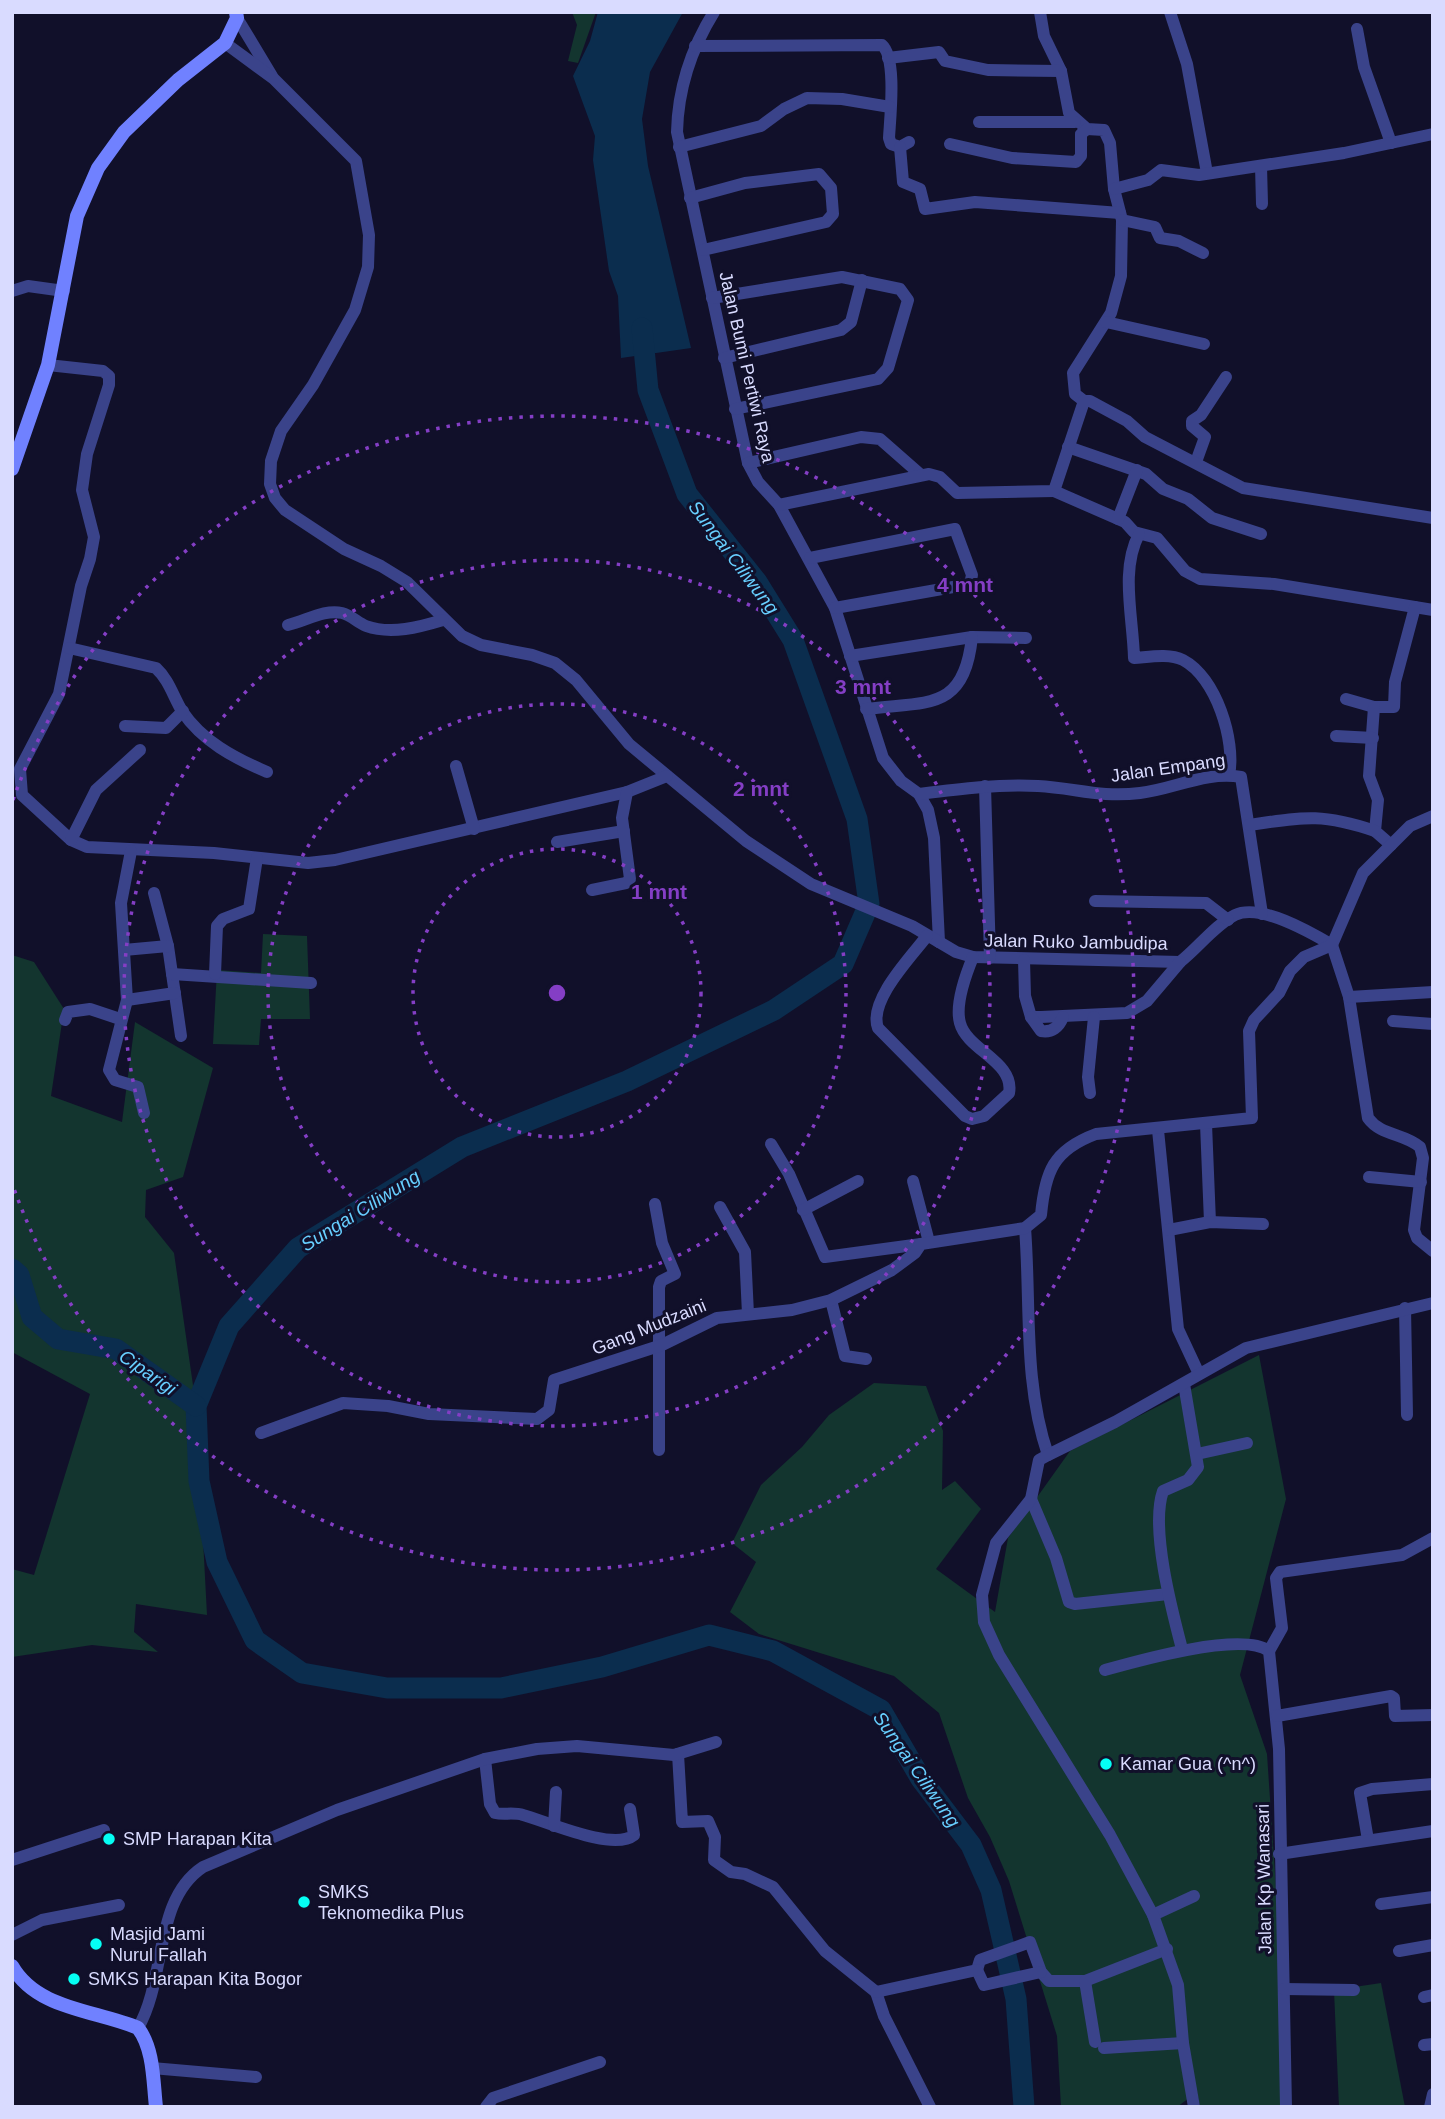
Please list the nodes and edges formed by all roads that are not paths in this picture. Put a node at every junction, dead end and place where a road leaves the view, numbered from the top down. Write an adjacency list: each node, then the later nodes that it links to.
1 (714, 12): 7 (street, Jalan Bumi Pertiwi Raya)
2 (1040, 12): 9 (street)
3 (1170, 12): 19 (street)
4 (237, 15): 6 (main road); 10 (street)
5 (1357, 29): 15 (street)
6 (225, 43): 10 (street); 27 (main road)
7 (695, 46): 8 (street); 17 (street, Jalan Bumi Pertiwi Raya)
8 (888, 58): 9 (street); 11 (street)
9 (1061, 71): 13 (street)
10 (274, 79): 53 (street, Jalan Ruko Jambudipa)
11 (890, 107): 17 (street); 23 (street)
12 (979, 122): 13 (street)
13 (1081, 125): 16 (street); 20 (street)
14 (1433, 134): 15 (street)
15 (1391, 143): 18 (street)
16 (950, 144)
17 (679, 147): 21 (street, Jalan Bumi Pertiwi Raya)
18 (1261, 166): 19 (street); 22 (street)
19 (1207, 173): 20 (street)
20 (1114, 189): 23 (street)
21 (690, 198): 24 (street, Jalan Bumi Pertiwi Raya); 24 (street)
22 (1262, 204)
23 (1121, 217): 25 (street); 30 (street)
24 (703, 250): 29 (street, Jalan Bumi Pertiwi Raya)
25 (1203, 253)
26 (862, 280): 29 (street); 32 (street); 36 (street)
27 (64, 291): 28 (street); 33 (main road)
28 (12, 292)
29 (712, 298): 32 (street, Jalan Bumi Pertiwi Raya)
30 (1106, 322): 31 (street); 35 (street)
31 (1204, 344)
32 (724, 358): 36 (street, Jalan Bumi Pertiwi Raya)
33 (48, 365): 40 (main road); 57 (street)
34 (1226, 377): 38 (street)
35 (1084, 401): 37 (street); 38 (street)
36 (735, 409): 39 (street, Jalan Bumi Pertiwi Raya)
37 (1068, 447): 41 (street); 43 (street)
38 (1196, 462): 45 (street)
39 (748, 463): 42 (street); 44 (street, Jalan Bumi Pertiwi Raya)
40 (12, 469)
41 (1137, 470): 46 (street); 48 (street)
42 (921, 475): 43 (street); 44 (street)
43 (1054, 491): 46 (street)
44 (779, 505): 49 (street, Jalan Bumi Pertiwi Raya)
45 (1433, 518)
46 (1118, 519): 47 (street)
47 (1139, 534): 50 (street); 69 (street)
48 (1261, 534)
49 (810, 558): 51 (street, Jalan Bumi Pertiwi Raya); 51 (street)
50 (1415, 607): 52 (street); 60 (street)
51 (835, 608): 58 (street, Jalan Bumi Pertiwi Raya)
52 (1433, 610)
53 (443, 620): 54 (street); 70 (street, Jalan Ruko Jambudipa)
54 (288, 625)
55 (972, 638): 56 (street); 58 (street); 61 (street)
56 (1026, 638)
57 (69, 648): 62 (street); 79 (street)
58 (850, 656): 61 (street, Jalan Bumi Pertiwi Raya)
59 (1346, 699): 60 (street)
60 (1374, 707): 65 (street)
61 (866, 709): 73 (street, Jalan Bumi Pertiwi Raya)
62 (183, 711): 63 (street); 68 (street)
63 (125, 726)
64 (1336, 736): 65 (street)
65 (1373, 738): 78 (street)
66 (140, 750): 79 (street)
67 (456, 766): 76 (street)
68 (267, 772)
69 (1229, 775): 71 (street, Jalan Empang); 75 (street, Jalan Empang)
70 (667, 776): 72 (street); 89 (street, Jalan Ruko Jambudipa)
71 (985, 786): 73 (street, Jalan Empang); 94 (street)
72 (627, 792): 76 (street); 77 (street)
73 (919, 794): 89 (street, Jalan Bumi Pertiwi Raya)
74 (1433, 816): 81 (street)
75 (1249, 825): 78 (street); 87 (street, Jalan Empang)
76 (474, 829): 83 (street)
77 (624, 831): 80 (street); 84 (street)
78 (1375, 831): 81 (street)
79 (71, 840): 82 (street)
80 (557, 842)
81 (1391, 845): 90 (street)
82 (131, 851): 83 (street); 92 (street)
83 (257, 858): 98 (street)
84 (592, 890)
85 (154, 893): 91 (street)
86 (1095, 901): 88 (street)
87 (1262, 914): 88 (street); 90 (street)
88 (1228, 920): 96 (street, Jalan Ruko Jambudipa)
89 (933, 939): 93 (street, Jalan Ruko Jambudipa); 93 (street)
90 (1332, 945): 102 (street); 112 (street)
91 (168, 946): 92 (street); 97 (street)
92 (124, 950): 103 (street)
93 (972, 957): 94 (street, Jalan Ruko Jambudipa)
94 (990, 958): 95 (street, Jalan Ruko Jambudipa)
95 (1024, 960): 96 (street, Jalan Ruko Jambudipa); 104 (street)
96 (1180, 962): 104 (street)
97 (172, 974): 98 (street); 101 (street)
98 (215, 974): 99 (street)
99 (311, 984)
100 (1433, 992): 102 (street)
101 (175, 993): 103 (street); 109 (street)
102 (1349, 997): 118 (street)
103 (127, 1000): 105 (street)
104 (1094, 1017): 110 (street)
105 (120, 1019): 106 (street); 111 (street)
106 (65, 1020)
107 (1393, 1021): 108 (street)
108 (1433, 1024)
109 (181, 1036)
110 (1090, 1093)
111 (144, 1113)
112 (1206, 1124): 113 (street); 122 (street)
113 (1158, 1130): 124 (street); 125 (street)
114 (771, 1144): 121 (street)
115 (1369, 1177): 118 (street)
116 (858, 1181): 121 (street)
117 (913, 1181): 126 (street)
118 (1421, 1182): 127 (street)
119 (654, 1204): 132 (street)
120 (720, 1207): 131 (street)
121 (803, 1210): 126 (street)
122 (1210, 1222): 123 (street); 125 (street)
123 (1263, 1224)
124 (1025, 1228): 126 (street); 141 (street)
125 (1169, 1230): 134 (street)
126 (925, 1243): 128 (street, Gang Mudzaini)
127 (1433, 1251)
128 (831, 1300): 131 (street, Gang Mudzaini); 133 (street)
129 (1433, 1303): 130 (street)
130 (1405, 1308): 134 (street); 136 (street)
131 (748, 1314): 132 (street, Gang Mudzaini)
132 (662, 1345): 137 (street, Gang Mudzaini); 139 (street)
133 (866, 1359)
134 (1199, 1374): 135 (street)
135 (1184, 1384): 140 (street); 141 (street)
136 (1408, 1415)
137 (261, 1433)
138 (1247, 1443): 140 (street)
139 (659, 1450)
140 (1197, 1454): 144 (street)
141 (1048, 1455): 142 (street)
142 (1031, 1499): 144 (street); 166 (street)
143 (1433, 1538): 146 (street)
144 (1168, 1594): 145 (street)
145 (1182, 1649): 146 (street); 147 (street)
146 (1269, 1651): 149 (street, Jalan Kp Wanasari)
147 (1105, 1670)
148 (1433, 1715): 149 (street)
149 (1277, 1716): 160 (street, Jalan Kp Wanasari)
150 (716, 1742): 151 (street)
151 (678, 1754): 152 (street); 177 (street)
152 (485, 1759): 156 (street); 178 (street)
153 (1433, 1784): 159 (street)
154 (556, 1792): 156 (street)
155 (630, 1809): 156 (street)
156 (554, 1826)
157 (104, 1830): 161 (street)
158 (1433, 1831): 159 (street)
159 (1368, 1840): 160 (street)
160 (1279, 1854): 175 (street, Jalan Kp Wanasari)
161 (12, 1860)
162 (1194, 1896): 166 (street)
163 (1433, 1898): 164 (street)
164 (1381, 1904)
165 (119, 1905): 167 (street)
166 (1153, 1915): 169 (street)
167 (12, 1935)
168 (1433, 1945): 170 (street)
169 (1167, 1949): 174 (street); 179 (street)
170 (1399, 1951)
171 (979, 1965): 172 (street); 172 (street); 177 (street)
172 (1041, 1972): 174 (street)
173 (15, 1974): 178 (main road)
174 (1085, 1981): 179 (street)
175 (1284, 1989): 176 (street); 188 (street, Jalan Kp Wanasari)
176 (1354, 1990)
177 (876, 1992): 186 (street)
178 (138, 2028): 181 (main road)
179 (1183, 2043): 187 (street)
180 (600, 2062): 185 (street)
181 (152, 2068): 182 (street); 184 (main road)
182 (256, 2077)
183 (1433, 2094): 189 (street)
184 (156, 2107)
185 (486, 2107)
186 (930, 2107)
187 (1194, 2107)
188 (1286, 2107)
189 (1430, 2107)

